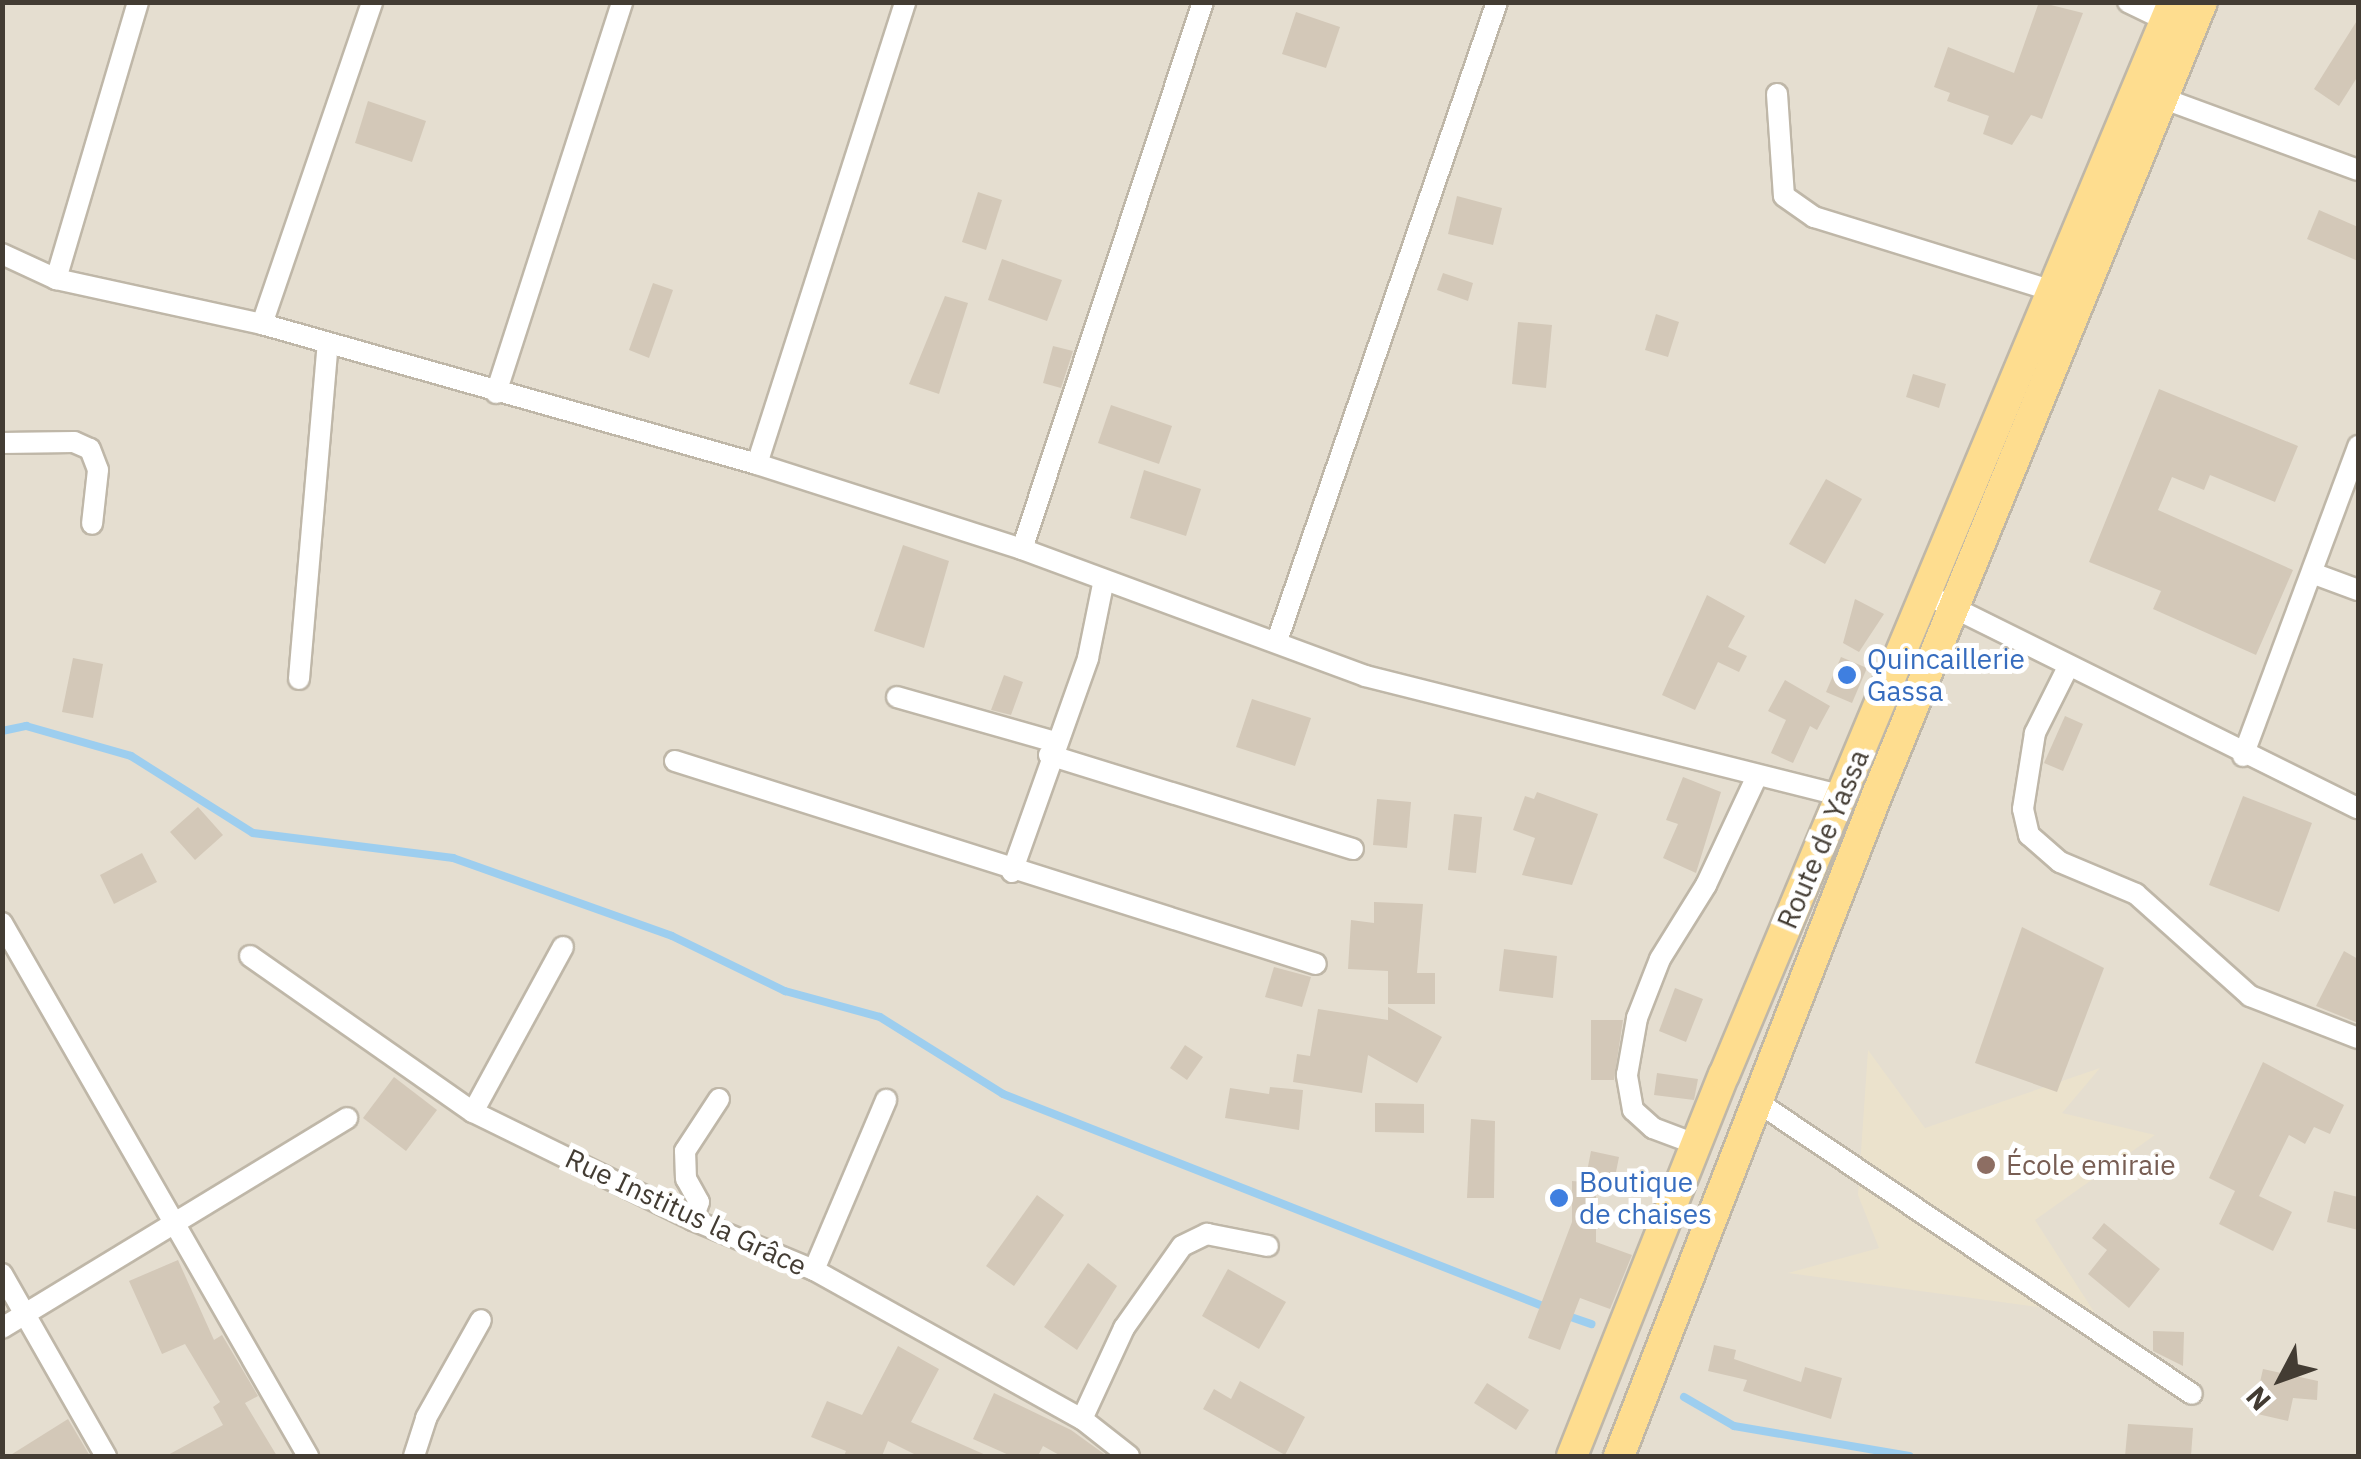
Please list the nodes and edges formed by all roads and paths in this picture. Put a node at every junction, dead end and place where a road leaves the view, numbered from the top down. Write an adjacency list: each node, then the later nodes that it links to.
1 (138, 2): 14 (street)
2 (372, 2): 16 (street)
3 (622, 2): 18 (street)
4 (905, 2): 21 (street)
5 (1202, 2): 23 (street)
6 (1497, 2): 29 (street)
7 (2128, 2): 9 (street)
8 (2202, 2): 11 (main road, Route de Yassa)
9 (2169, 11): 11 (main road, Route de Yassa)
10 (1777, 94): 15 (street)
11 (2150, 94): 12 (street); 15 (main road, Route de Yassa); 28 (main road, Route de Yassa)
12 (2358, 170)
13 (2, 254): 14 (street)
14 (56, 279): 16 (street)
15 (2056, 292): 27 (main road, Route de Yassa)
16 (262, 324): 17 (street)
17 (328, 344): 18 (street); 31 (street)
18 (496, 393): 21 (street)
19 (2, 443): 22 (street)
20 (2358, 446): 24 (street)
21 (757, 464): 23 (street)
22 (92, 524)
23 (1022, 549): 25 (street)
24 (2312, 573): 26 (street); 34 (street)
25 (1103, 584): 29 (street); 33 (street)
26 (2358, 590)
27 (1926, 594): 28 (street); 37 (main road, Route de Yassa)
28 (1959, 608): 30 (street); 48 (main road, Route de Yassa)
29 (1277, 641): 36 (street)
30 (2067, 669): 34 (street); 45 (street)
31 (298, 679)
32 (896, 697): 33 (street)
33 (1052, 749): 39 (street); 40 (street)
34 (2242, 756): 38 (street)
35 (676, 761): 40 (street)
36 (1757, 776): 37 (street); 51 (street)
37 (1841, 796): 51 (main road, Route de Yassa)
38 (2358, 808)
39 (1352, 848)
40 (1012, 872): 44 (street)
41 (2, 924): 53 (street)
42 (562, 947): 49 (street)
43 (250, 956): 49 (street, Rue Institus la Grâce)
44 (1316, 964)
45 (2358, 1038)
46 (719, 1099): 52 (street)
47 (886, 1100): 55 (street)
48 (1756, 1101): 60 (street); 67 (main road, Route de Yassa)
49 (474, 1112): 52 (street, Rue Institus la Grâce)
50 (347, 1118): 53 (street)
51 (1698, 1145): 66 (main road, Route de Yassa)
52 (693, 1220): 55 (street, Rue Institus la Grâce)
53 (176, 1222): 57 (street); 63 (street)
54 (1268, 1246): 61 (street)
55 (814, 1270): 61 (street, Rue Institus la Grâce)
56 (2, 1274): 57 (street)
57 (25, 1314): 59 (street); 62 (street)
58 (481, 1320): 64 (street)
59 (2, 1328)
60 (2192, 1394)
61 (1082, 1419): 65 (street, Rue Institus la Grâce)
62 (106, 1456)
63 (308, 1456)
64 (414, 1456)
65 (1129, 1456)
66 (1572, 1456)
67 (1619, 1456)

